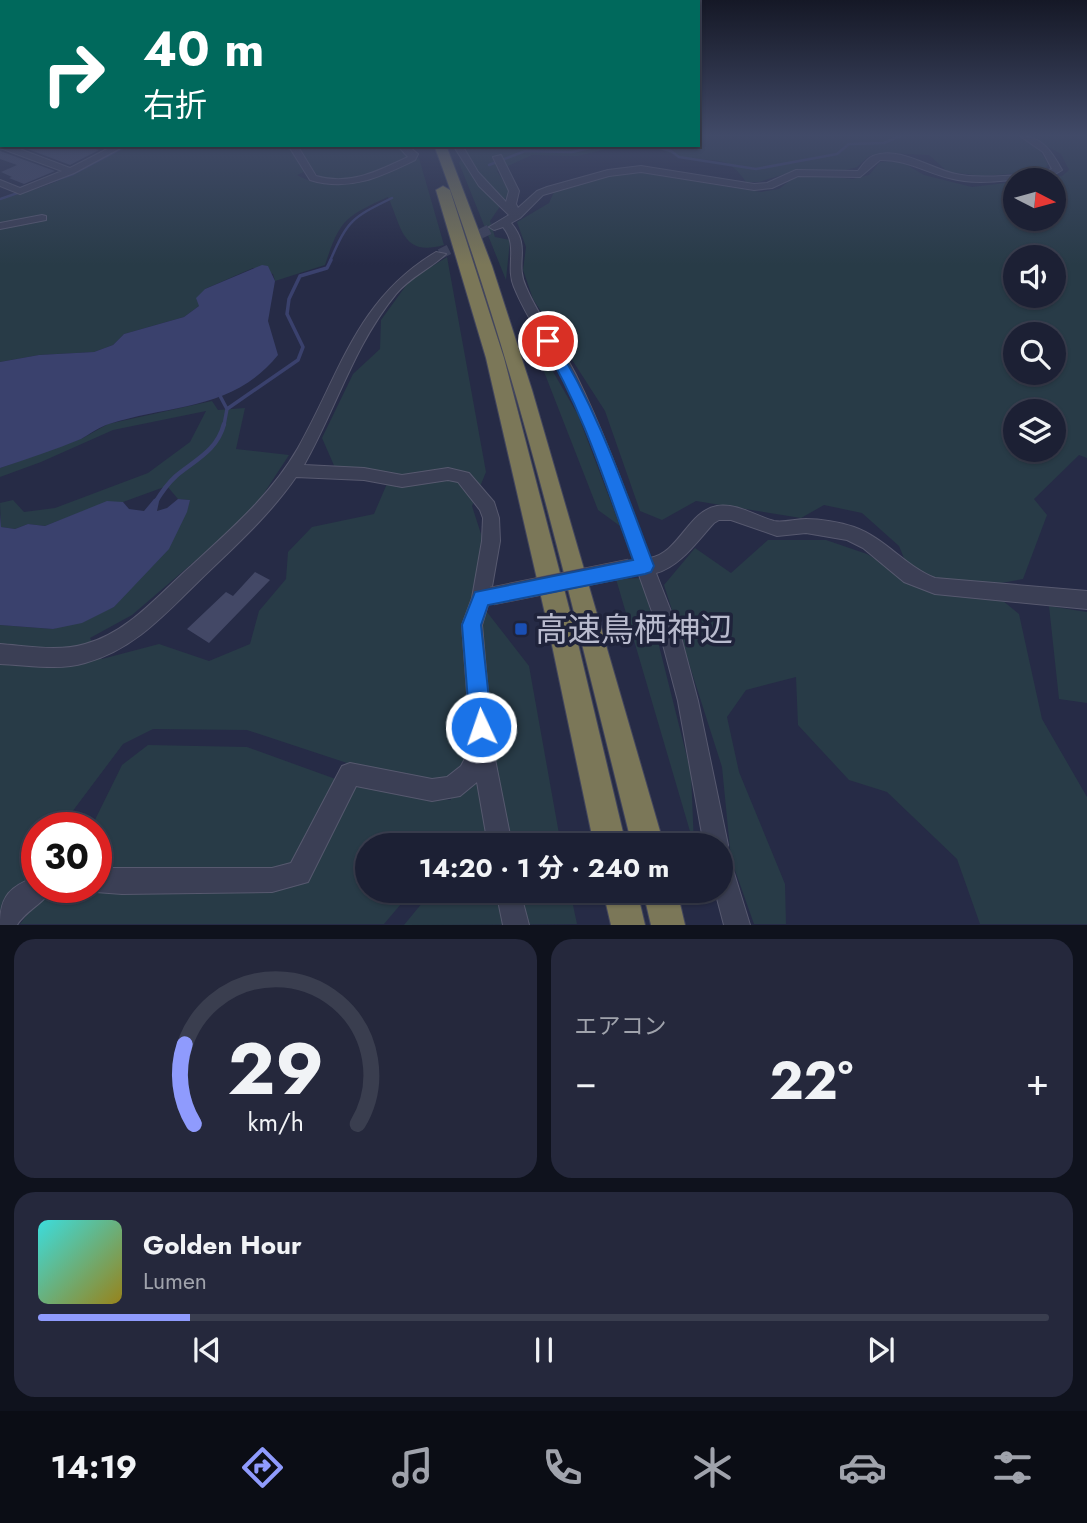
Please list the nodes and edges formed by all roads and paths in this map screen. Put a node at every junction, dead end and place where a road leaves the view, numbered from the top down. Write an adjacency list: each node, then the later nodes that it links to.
1 (50, 179): 11 (street)
2 (319, 179): 3 (street)
3 (355, 179)
4 (439, 179): 23 (highway)
5 (454, 179): 24 (highway)
6 (482, 179): 13 (street)
7 (508, 179): 13 (street)
8 (589, 179): 13 (street)
9 (708, 179): 10 (street)
10 (783, 179)
11 (3, 186)
12 (41, 218): 14 (street)
13 (505, 222): 17 (street)
14 (0, 226)
15 (440, 254): 16 (street)
16 (293, 471): 18 (street); 20 (street)
17 (637, 567): 18 (street, bridge); 19 (street); 25 (street)
18 (487, 597): 21 (street)
19 (1087, 600)
20 (0, 654)
21 (482, 749): 22 (street); 26 (street)
22 (498, 833)
23 (607, 833)
24 (645, 833)
25 (714, 833)
26 (112, 881)
27 (21, 900): 32 (street)
28 (511, 903): 33 (street)
29 (623, 903): 34 (highway)
30 (663, 903): 35 (highway)
31 (731, 903): 36 (street)
32 (1, 925)
33 (516, 925)
34 (628, 925)
35 (668, 925)
36 (737, 925)

